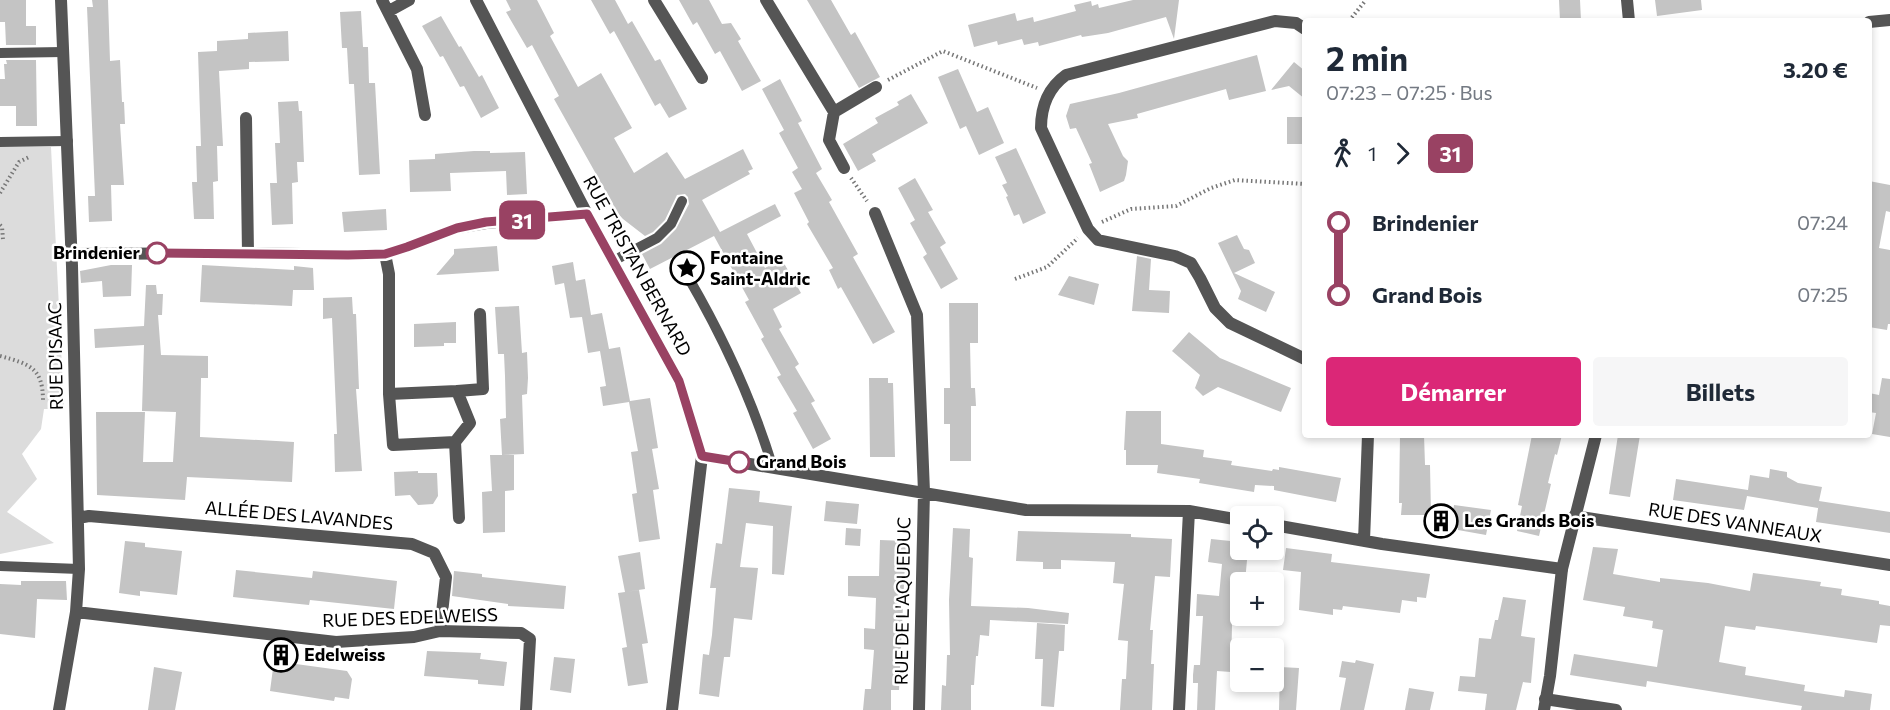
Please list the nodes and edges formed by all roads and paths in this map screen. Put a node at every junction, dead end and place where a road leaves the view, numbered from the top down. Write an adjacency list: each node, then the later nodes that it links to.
1 (61, 0): 15 (street, RUE D'ISAAC)
2 (382, 0): 9 (street)
3 (409, 0): 9 (street)
4 (476, 0): 31 (street, RUE TRISTAN BERNARD)
5 (654, 0): 17 (street)
6 (766, 0): 20 (street)
7 (1366, 0): 10 (path)
8 (1627, 0): 11 (street)
9 (389, 11): 21 (street)
10 (1351, 18)
11 (1629, 18)
12 (1890, 20): 13 (street)
13 (1872, 22)
14 (1302, 26): 19 (street)
15 (63, 52): 16 (lane); 23 (street, RUE D'ISAAC)
16 (0, 53)
17 (702, 78)
18 (876, 87): 19 (path); 20 (street)
19 (1049, 93): 33 (street)
20 (834, 112): 26 (street)
21 (425, 115)
22 (246, 118): 35 (street)
23 (68, 141): 24 (lane); 36 (street, RUE D'ISAAC)
24 (0, 142)
25 (35, 153): 28 (path)
26 (843, 168): 30 (path)
27 (1302, 184): 33 (path)
28 (0, 193)
29 (682, 201): 38 (lane)
30 (875, 213): 52 (street, RUE DE L'AQUEDUC)
31 (587, 214): 37 (street); 38 (street, RUE TRISTAN BERNARD)
32 (0, 225): 34 (path)
33 (1088, 228): 40 (path); 43 (street)
34 (3, 239)
35 (248, 253): 36 (street); 37 (street)
36 (72, 254): 56 (street, RUE D'ISAAC)
37 (385, 254): 45 (street)
38 (613, 261): 50 (street, RUE TRISTAN BERNARD)
39 (688, 277): 51 (lane)
40 (1015, 279)
41 (480, 314): 44 (street)
42 (0, 356): 46 (path)
43 (1302, 358)
44 (457, 391): 45 (street); 49 (street)
45 (389, 394): 49 (street)
46 (44, 401)
47 (1368, 438): 59 (street)
48 (1595, 438): 54 (street)
49 (455, 442): 57 (street)
50 (702, 456): 51 (street); 69 (street, RUE TRISTAN BERNARD)
51 (773, 468): 52 (street)
52 (924, 492): 53 (street); 70 (street, RUE DE L'AQUEDUC)
53 (1189, 511): 55 (street); 71 (street)
54 (1574, 516): 60 (street, RUE DES VANNEAUX); 63 (street)
55 (1230, 517)
56 (78, 518): 62 (street, RUE D'ISAAC); 65 (street, ALLÉE DES LAVANDES)
57 (459, 518)
58 (1284, 527): 59 (street)
59 (1364, 541): 63 (street)
60 (1890, 565)
61 (0, 566): 62 (lane)
62 (79, 569): 64 (street, RUE D'ISAAC)
63 (1562, 569): 66 (street)
64 (76, 612): 65 (street, RUE DES EDELWEISS); 67 (street, RUE D'ISAAC)
65 (440, 631): 68 (street, RUE DES EDELWEISS)
66 (1544, 704): 72 (street)
67 (59, 710)
68 (526, 710)
69 (672, 710)
70 (919, 710)
71 (1179, 710)
72 (1616, 710)

